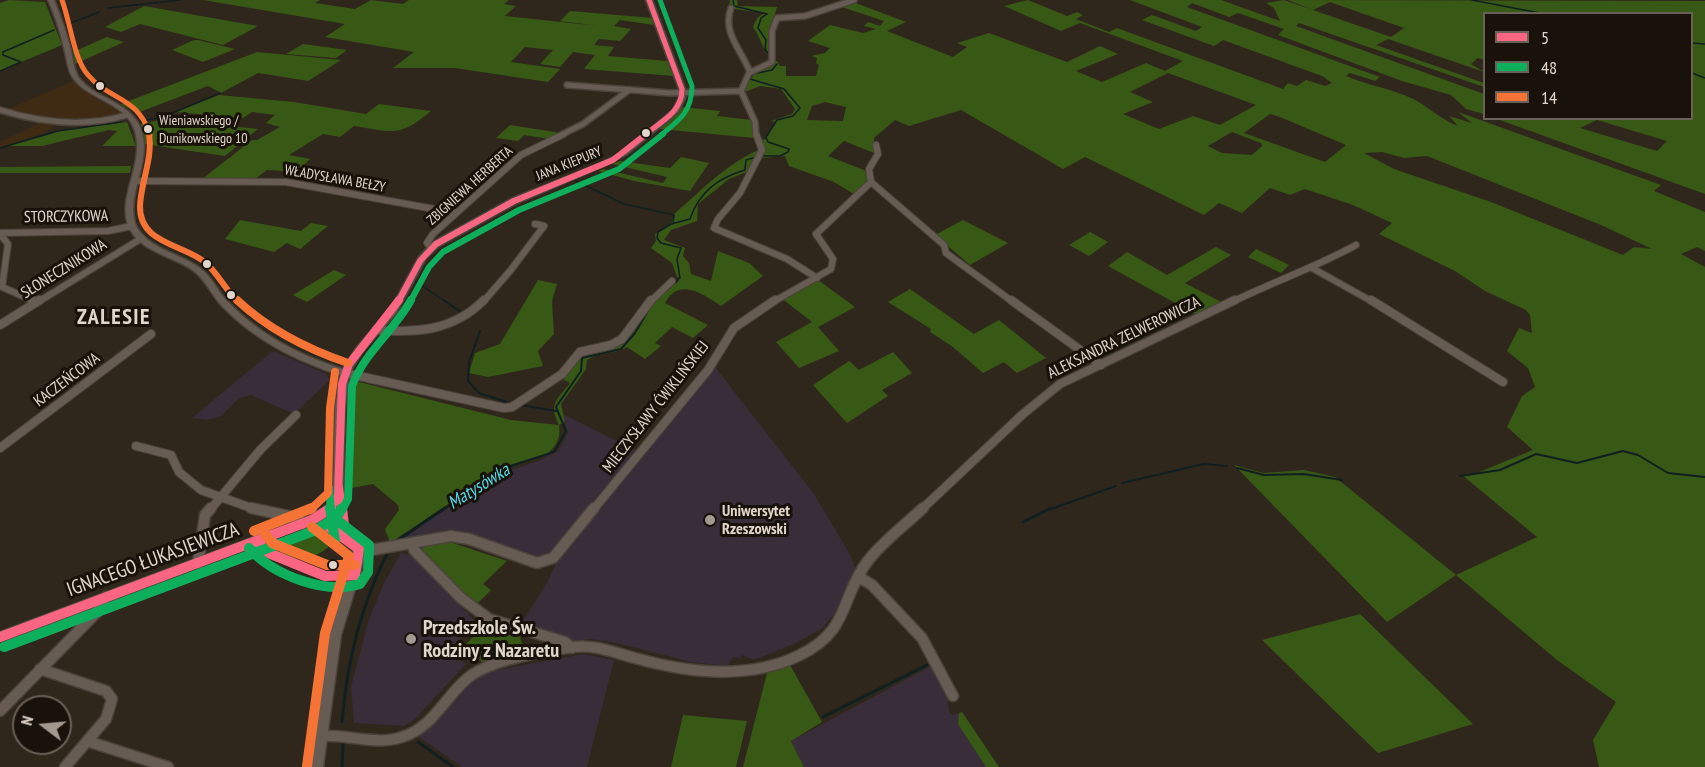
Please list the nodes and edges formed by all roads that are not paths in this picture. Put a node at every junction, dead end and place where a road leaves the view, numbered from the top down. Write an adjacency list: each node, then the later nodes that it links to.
1 (51, 0): 11 (street)
2 (649, 0): 9 (street)
3 (854, 0): 5 (street)
4 (730, 8): 5 (street)
5 (750, 72): 8 (street)
6 (567, 85): 7 (street)
7 (629, 90): 9 (street); 15 (street, ZBIGNIEWA HERBERTA)
8 (741, 91): 9 (street); 23 (street)
9 (683, 93): 21 (street, JANA KIEPURY)
10 (0, 110): 11 (street)
11 (127, 115): 13 (street)
12 (876, 145): 14 (street)
13 (137, 181): 15 (street, WŁADYSŁAWA BEŁZY); 17 (street)
14 (871, 182): 23 (street, MIECZYSŁAWY ĆWIKLIŃSKIEJ); 29 (street)
15 (456, 213): 21 (street, ZBIGNIEWA HERBERTA)
16 (535, 224): 27 (street)
17 (132, 226): 18 (street, STORCZYKOWA); 19 (street)
18 (0, 234): 25 (street, STORCZYKOWA)
19 (142, 238): 25 (street, SŁONECZNIKOWA); 30 (street)
20 (1356, 244): 22 (street, ALEKSANDRA ZELWEROWICZA)
21 (431, 248): 27 (street, JANA KIEPURY)
22 (1312, 268): 29 (street, ALEKSANDRA ZELWEROWICZA); 31 (street)
23 (816, 278): 40 (street, MIECZYSŁAWY ĆWIKLIŃSKIEJ)
24 (672, 281): 30 (street)
25 (36, 302): 26 (street, SŁONECZNIKOWA)
26 (0, 325)
27 (376, 330): 30 (street, JANA KIEPURY)
28 (151, 334): 34 (street, KACZEŃCOWA)
29 (1101, 364): 43 (street, ALEKSANDRA ZELWEROWICZA)
30 (345, 373): 35 (street)
31 (1503, 382)
32 (296, 415): 36 (street)
33 (136, 446): 36 (street)
34 (0, 448)
35 (338, 496): 37 (street); 39 (street)
36 (220, 500): 38 (street); 42 (street)
37 (318, 518): 38 (street, IGNACEGO ŁUKASIEWICZA); 39 (street)
38 (302, 524): 42 (street, IGNACEGO ŁUKASIEWICZA)
39 (345, 537): 41 (street)
40 (412, 543): 41 (street, MIECZYSŁAWY ĆWIKLIŃSKIEJ); 46 (street, ALEKSANDRA ZELWEROWICZA)
41 (360, 552): 50 (street)
42 (198, 563): 44 (street, IGNACEGO ŁUKASIEWICZA)
43 (859, 577): 46 (street, ALEKSANDRA ZELWEROWICZA); 48 (street)
44 (106, 597): 45 (street, IGNACEGO ŁUKASIEWICZA); 47 (street)
45 (0, 637)
46 (572, 648): 50 (street, ALEKSANDRA ZELWEROWICZA)
47 (40, 669): 49 (street); 51 (street)
48 (953, 696)
49 (0, 711)
50 (321, 736): 54 (street)
51 (87, 741): 52 (street); 53 (street)
52 (65, 767)
53 (168, 767)
54 (317, 767)

